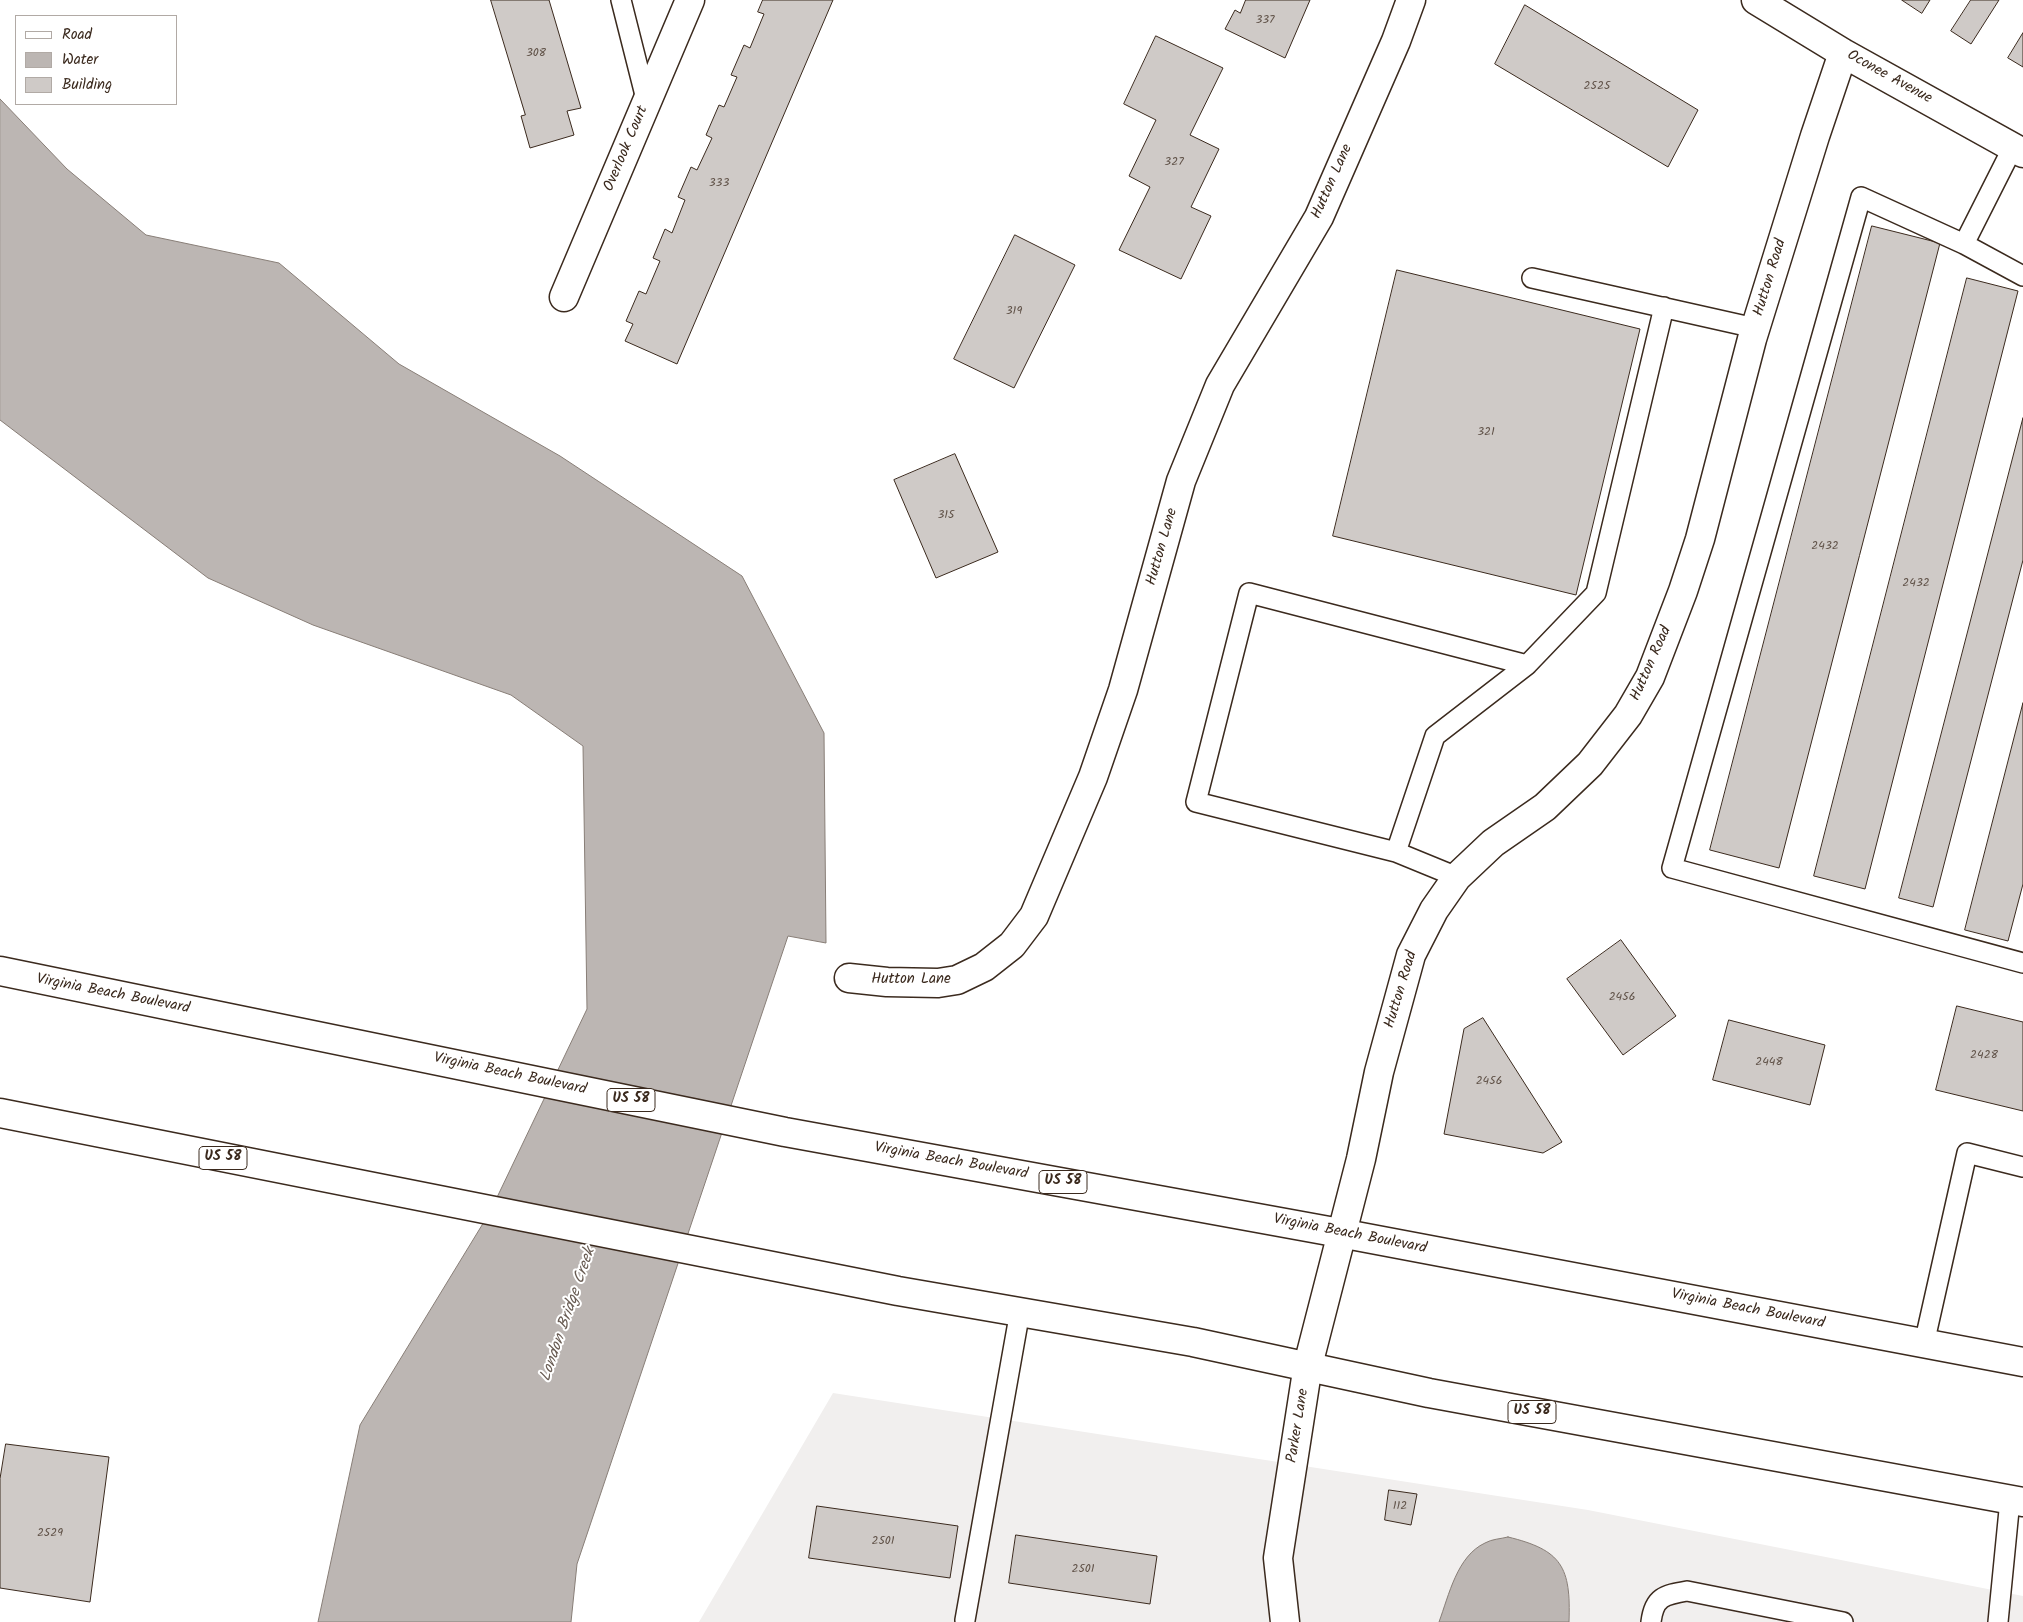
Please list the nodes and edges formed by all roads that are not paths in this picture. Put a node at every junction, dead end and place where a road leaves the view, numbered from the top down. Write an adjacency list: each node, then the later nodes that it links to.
1 (622, 0): 6 (lane)
2 (690, 0): 6 (main road, Overlook Court)
3 (1411, 0): 19 (main road, Hutton Lane)
4 (1756, 0): 5 (main road, Oconee Avenue)
5 (1843, 53): 7 (main road, Oconee Avenue); 13 (main road, Hutton Road)
6 (646, 103): 11 (main road, Overlook Court)
7 (2018, 150): 8 (lane)
8 (1964, 244): 9 (lane); 17 (lane)
9 (2023, 276)
10 (1532, 278): 12 (lane)
11 (564, 297)
12 (1664, 307): 13 (lane); 14 (lane)
13 (1755, 328): 16 (main road, Hutton Road)
14 (1527, 665): 15 (lane); 15 (lane)
15 (1396, 852): 16 (lane)
16 (1457, 877): 22 (main road, Hutton Road)
17 (2023, 962)
18 (0, 971): 22 (main road, Virginia Beach Boulevard / US 58)
19 (848, 978)
20 (0, 1112): 23 (main road, US 58)
21 (2023, 1166): 24 (lane)
22 (1340, 1233): 24 (main road, Virginia Beach Boulevard / US 58); 26 (main road, Parker Lane)
23 (1020, 1311): 26 (main road, US 58); 28 (lane)
24 (1924, 1344): 25 (main road, Virginia Beach Boulevard / US 58)
25 (2023, 1362)
26 (1308, 1365): 27 (main road, US 58); 29 (main road, Parker Lane)
27 (2016, 1501): 32 (lane)
28 (965, 1620)
29 (1285, 1622)
30 (1651, 1622): 31 (lane)
31 (1844, 1622)
32 (1998, 1622)

